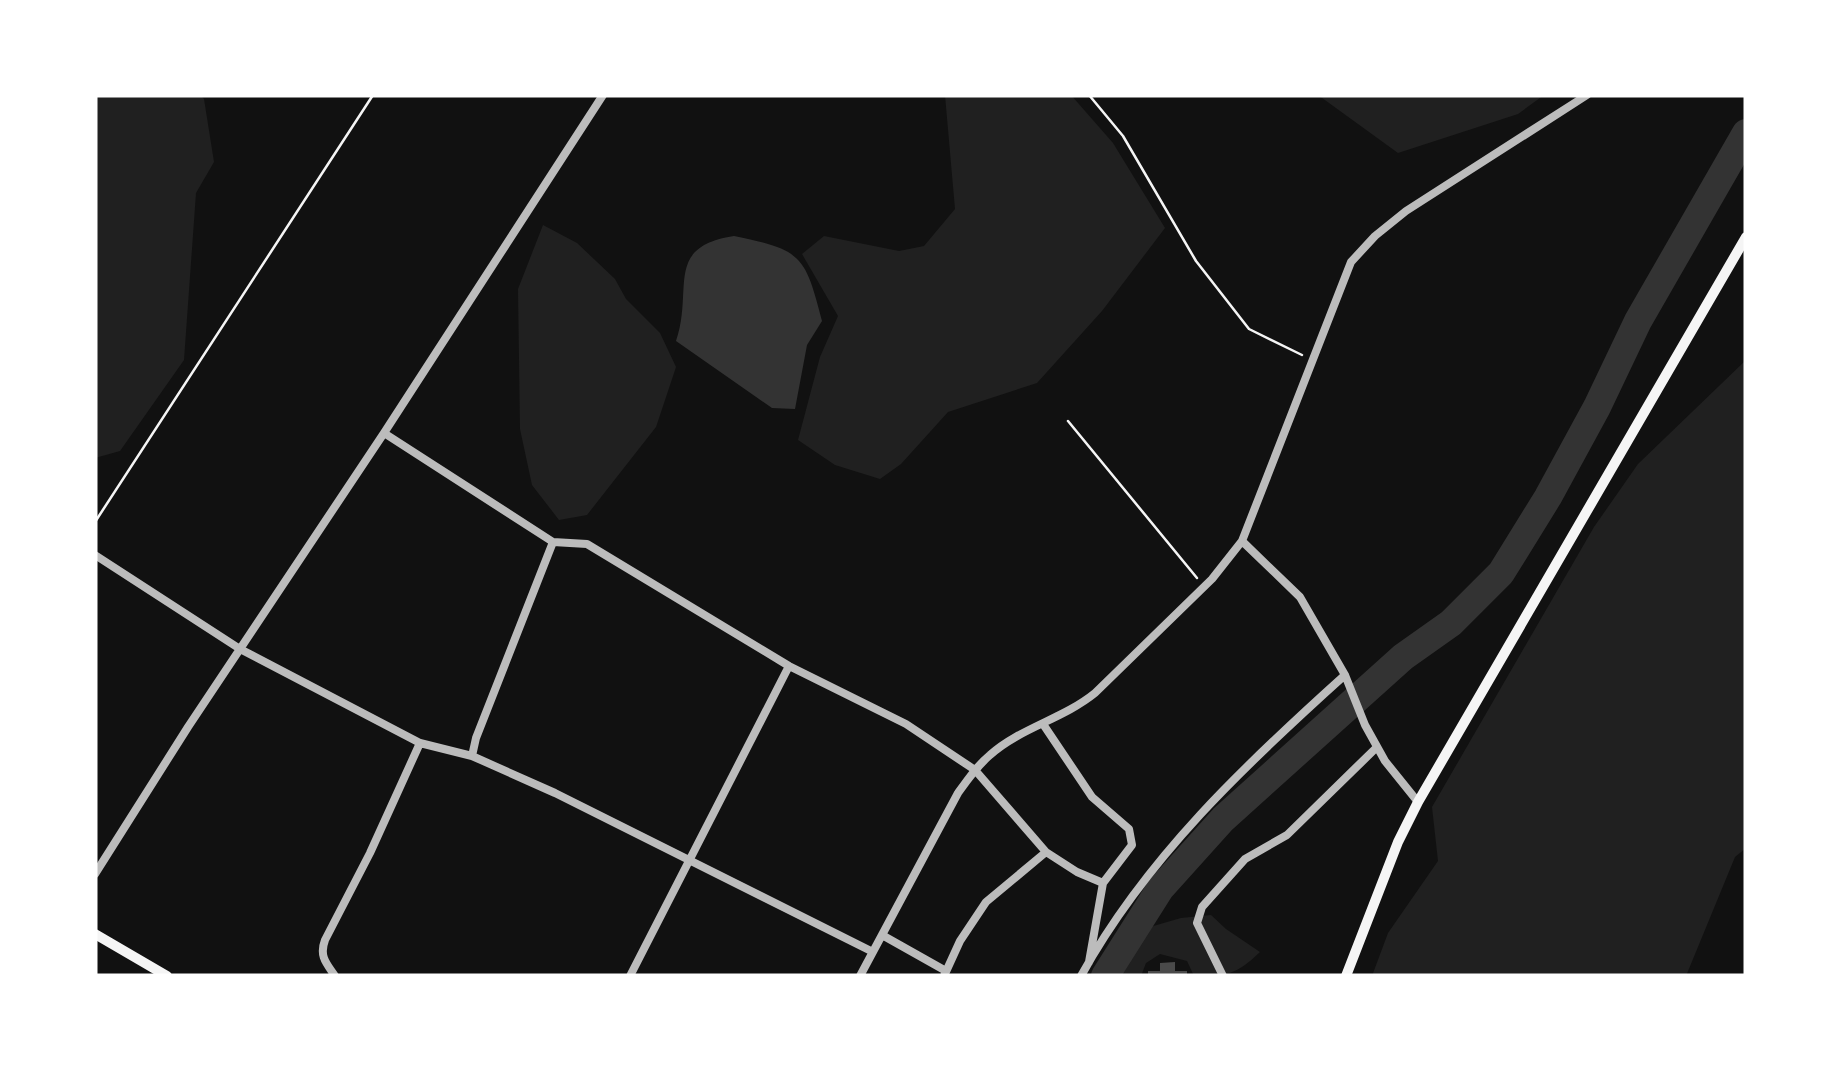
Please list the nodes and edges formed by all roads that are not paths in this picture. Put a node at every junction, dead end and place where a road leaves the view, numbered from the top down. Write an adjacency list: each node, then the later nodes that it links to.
1 (603, 95): 4 (street)
2 (1586, 95): 6 (street)
3 (1746, 237): 16 (main road)
4 (384, 433): 5 (street); 8 (street)
5 (554, 542): 9 (street); 14 (street)
6 (1242, 542): 10 (street); 11 (street)
7 (95, 554): 8 (street)
8 (240, 649): 12 (street); 19 (street)
9 (788, 666): 15 (street); 18 (street)
10 (1345, 675): 13 (street); 24 (street)
11 (1043, 724): 15 (street); 20 (street)
12 (420, 743): 14 (street); 27 (street)
13 (1377, 748): 16 (street); 31 (street)
14 (472, 756): 18 (street)
15 (975, 770): 17 (street); 22 (street)
16 (1418, 802): 32 (main road)
17 (1046, 852): 20 (street); 25 (street)
18 (690, 860): 23 (street); 28 (street)
19 (95, 874)
20 (1103, 883): 24 (street)
21 (95, 934): 26 (main road)
22 (882, 934): 23 (street); 25 (street)
23 (873, 952): 29 (street)
24 (1089, 962): 30 (street)
25 (945, 973)
26 (167, 976)
27 (335, 976)
28 (630, 976)
29 (860, 976)
30 (1081, 976)
31 (1224, 976)
32 (1346, 976)

